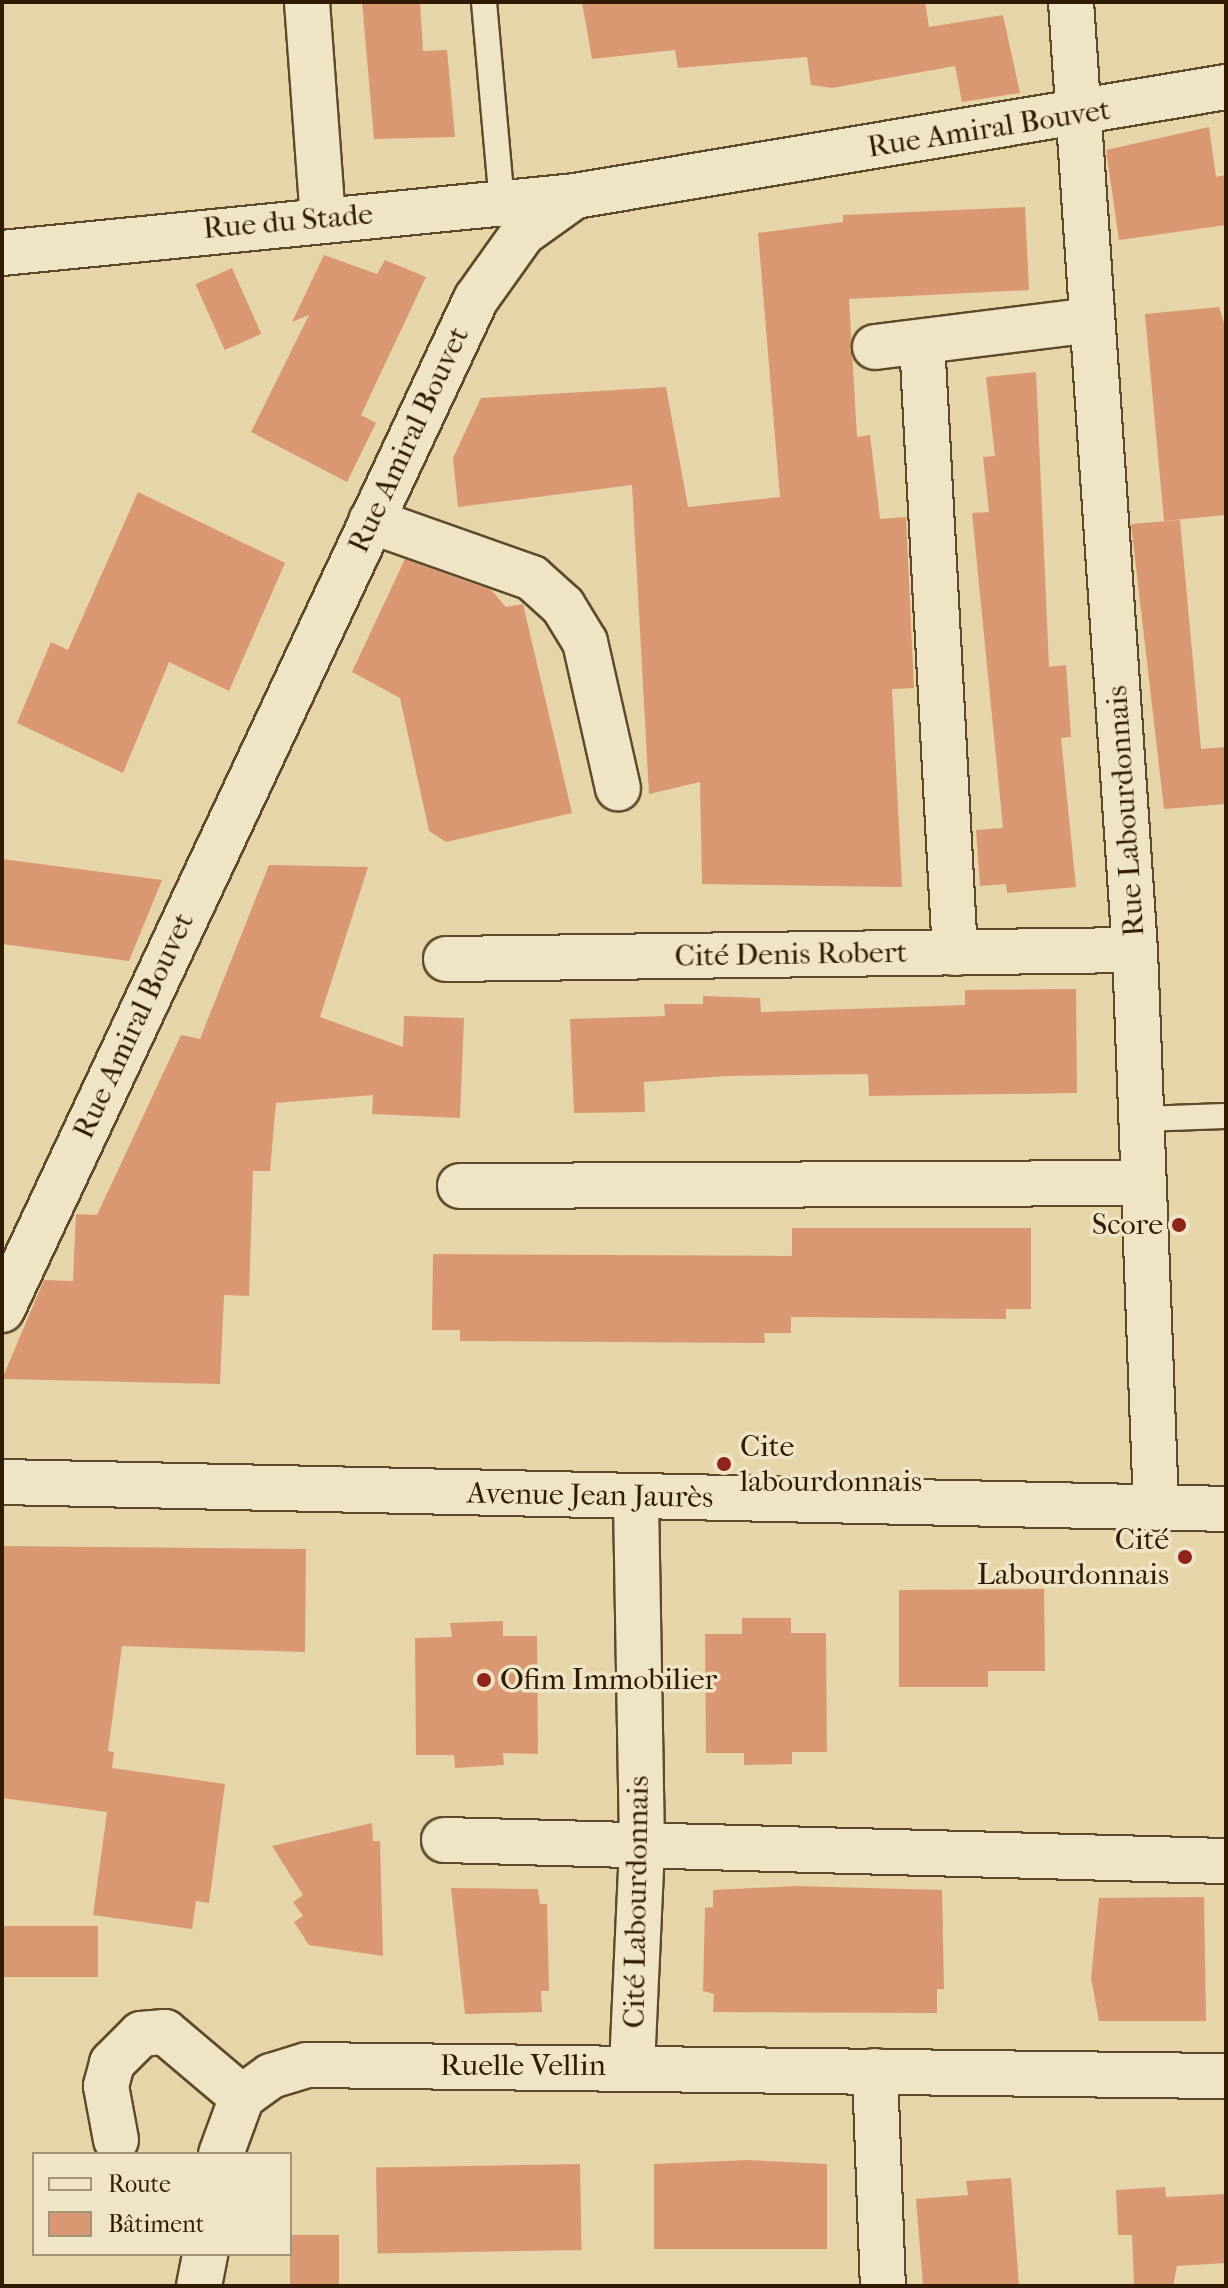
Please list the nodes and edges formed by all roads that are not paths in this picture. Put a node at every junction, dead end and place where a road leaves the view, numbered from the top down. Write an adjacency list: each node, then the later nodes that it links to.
1 (307, 2): 8 (street)
2 (484, 2): 7 (lane)
3 (1071, 2): 5 (street, Rue Labourdonnais)
4 (1226, 87): 5 (street, Rue Amiral Bouvet)
5 (1076, 115): 6 (street, Rue Amiral Bouvet); 10 (street, Rue Labourdonnais)
6 (575, 196): 7 (street, Rue du Stade); 13 (street, Rue Amiral Bouvet)
7 (502, 202): 8 (street, Rue du Stade)
8 (323, 218): 9 (street, Rue du Stade)
9 (2, 253)
10 (1091, 320): 11 (street); 15 (street, Rue Labourdonnais)
11 (922, 342): 12 (street); 16 (street)
12 (875, 347)
13 (371, 521): 14 (street); 22 (street, Rue Amiral Bouvet)
14 (618, 788)
15 (1135, 950): 16 (street, Cité Denis Robert); 19 (street, Rue Labourdonnais)
16 (955, 953): 17 (street, Cité Denis Robert)
17 (446, 959)
18 (1226, 1116): 19 (lane)
19 (1141, 1119): 20 (street, Rue Labourdonnais)
20 (1144, 1183): 21 (street); 25 (street, Rue Labourdonnais)
21 (460, 1186)
22 (2, 1310)
23 (2, 1482): 24 (street, Avenue Jean Jaurès)
24 (636, 1497): 25 (street, Avenue Jean Jaurès); 28 (street, Cité Labourdonnais)
25 (1156, 1508): 26 (street, Avenue Jean Jaurès)
26 (1226, 1509)
27 (444, 1840): 28 (street)
28 (642, 1844): 29 (street); 30 (street, Cité Labourdonnais)
29 (1226, 1861)
30 (632, 2067): 31 (street, Ruelle Vellin); 33 (street, Ruelle Vellin)
31 (875, 2071): 32 (street, Ruelle Vellin); 38 (street)
32 (1226, 2076)
33 (242, 2097): 34 (street); 35 (street)
34 (116, 2140)
35 (222, 2152)
36 (205, 2256): 37 (street)
37 (199, 2286)
38 (883, 2286)

